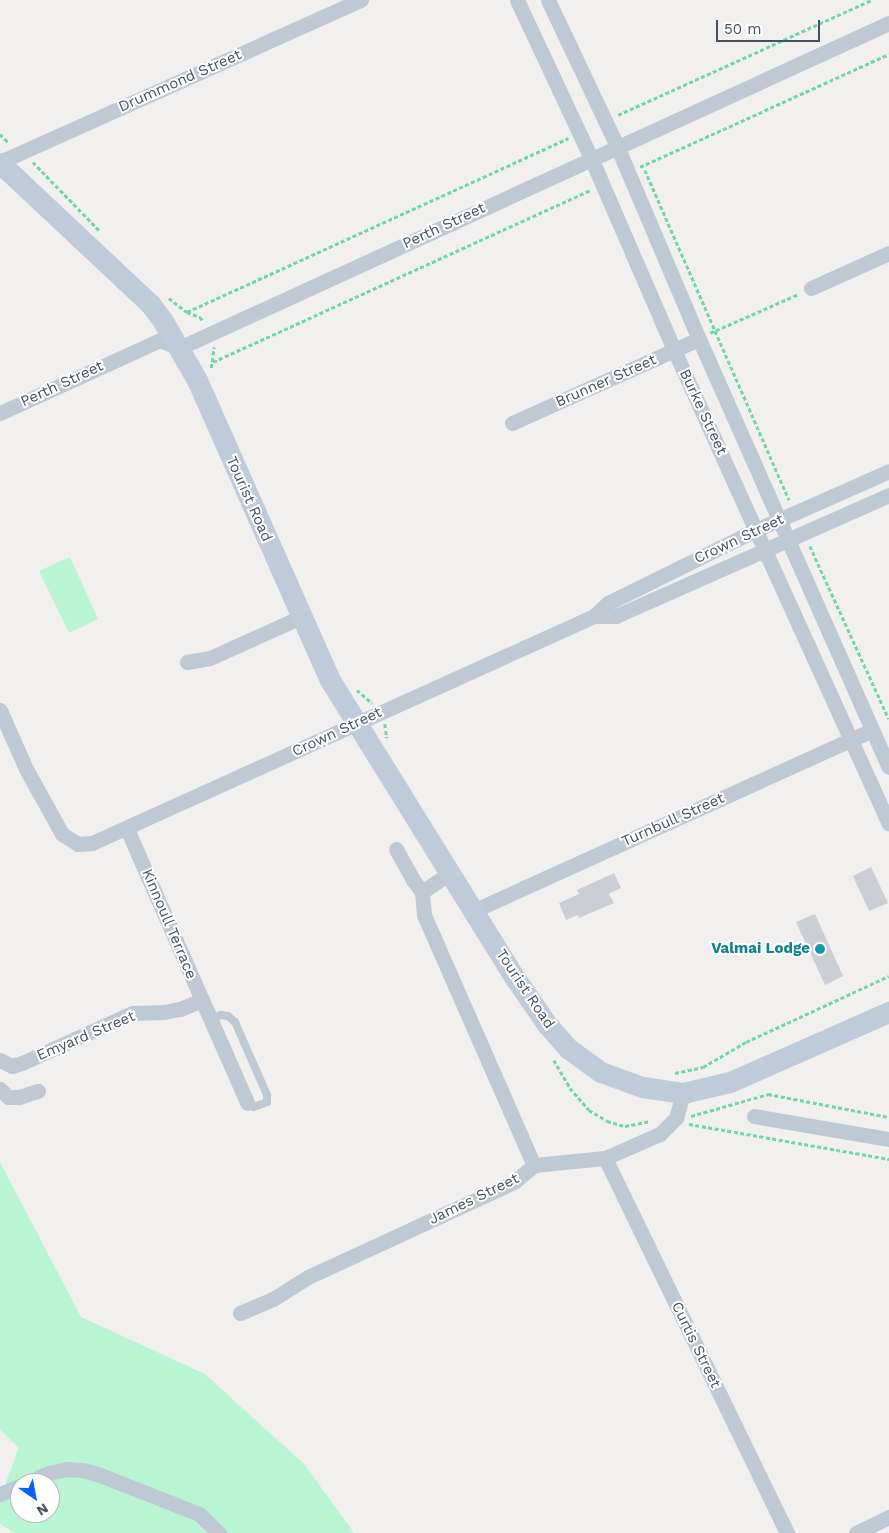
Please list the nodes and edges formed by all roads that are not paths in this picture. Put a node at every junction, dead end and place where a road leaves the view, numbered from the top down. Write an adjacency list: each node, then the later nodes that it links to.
1 (361, 0): 7 (street, Drummond Street)
2 (517, 0): 6 (street, Burke Street)
3 (548, 0): 5 (street, Burke Street)
4 (889, 23): 5 (street, Perth Street)
5 (617, 146): 6 (street, Perth Street); 10 (street, Burke Street)
6 (592, 158): 11 (street, Perth Street); 12 (street, Burke Street)
7 (0, 162): 11 (street, Tourist Road)
8 (889, 253): 9 (street)
9 (811, 288)
10 (699, 338): 12 (street, Brunner Street); 17 (street, Burke Street)
11 (179, 348): 13 (street, Perth Street); 22 (street, Tourist Road)
12 (674, 350): 14 (street, Brunner Street); 18 (street, Burke Street)
13 (0, 413)
14 (512, 423)
15 (889, 470): 17 (street, Crown Street)
16 (889, 495): 19 (street, Crown Street)
17 (779, 520): 18 (street, Crown Street); 19 (street, Burke Street)
18 (756, 530): 20 (street, Burke Street); 21 (street, Crown Street)
19 (788, 541): 20 (street, Crown Street); 26 (street, Burke Street)
20 (766, 551): 21 (street, Crown Street); 27 (street, Burke Street)
21 (594, 616): 25 (street, Crown Street)
22 (301, 617): 23 (street); 25 (street, Tourist Road)
23 (187, 662)
24 (0, 710): 30 (street, Crown Street)
25 (356, 724): 30 (street, Crown Street); 32 (street, Tourist Road)
26 (872, 730): 27 (street, Turnbull Street); 28 (street, Burke Street)
27 (851, 740): 29 (street, Burke Street); 34 (street, Turnbull Street)
28 (889, 767)
29 (889, 824)
30 (128, 829): 35 (street, Kinnoull Terrace)
31 (396, 849): 33 (street)
32 (450, 873): 33 (street); 34 (street, Tourist Road)
33 (422, 892): 46 (street)
34 (473, 911): 41 (street, Tourist Road)
35 (202, 1000): 37 (street, Kinnoull Terrace); 38 (street, Emyard Street)
36 (889, 1012): 41 (street)
37 (210, 1019): 42 (street, Kinnoull Terrace); 42 (lane, Kinnoull Terrace)
38 (0, 1060)
39 (0, 1089): 40 (street)
40 (38, 1092)
41 (683, 1093): 45 (street, James Street)
42 (247, 1103)
43 (754, 1116): 44 (street)
44 (889, 1139)
45 (606, 1158): 46 (street, James Street); 51 (street, Curtis Street)
46 (534, 1166): 47 (street, James Street)
47 (240, 1313)
48 (48, 1473): 50 (street)
49 (889, 1517): 52 (street)
50 (219, 1533)
51 (787, 1533)
52 (856, 1533)

